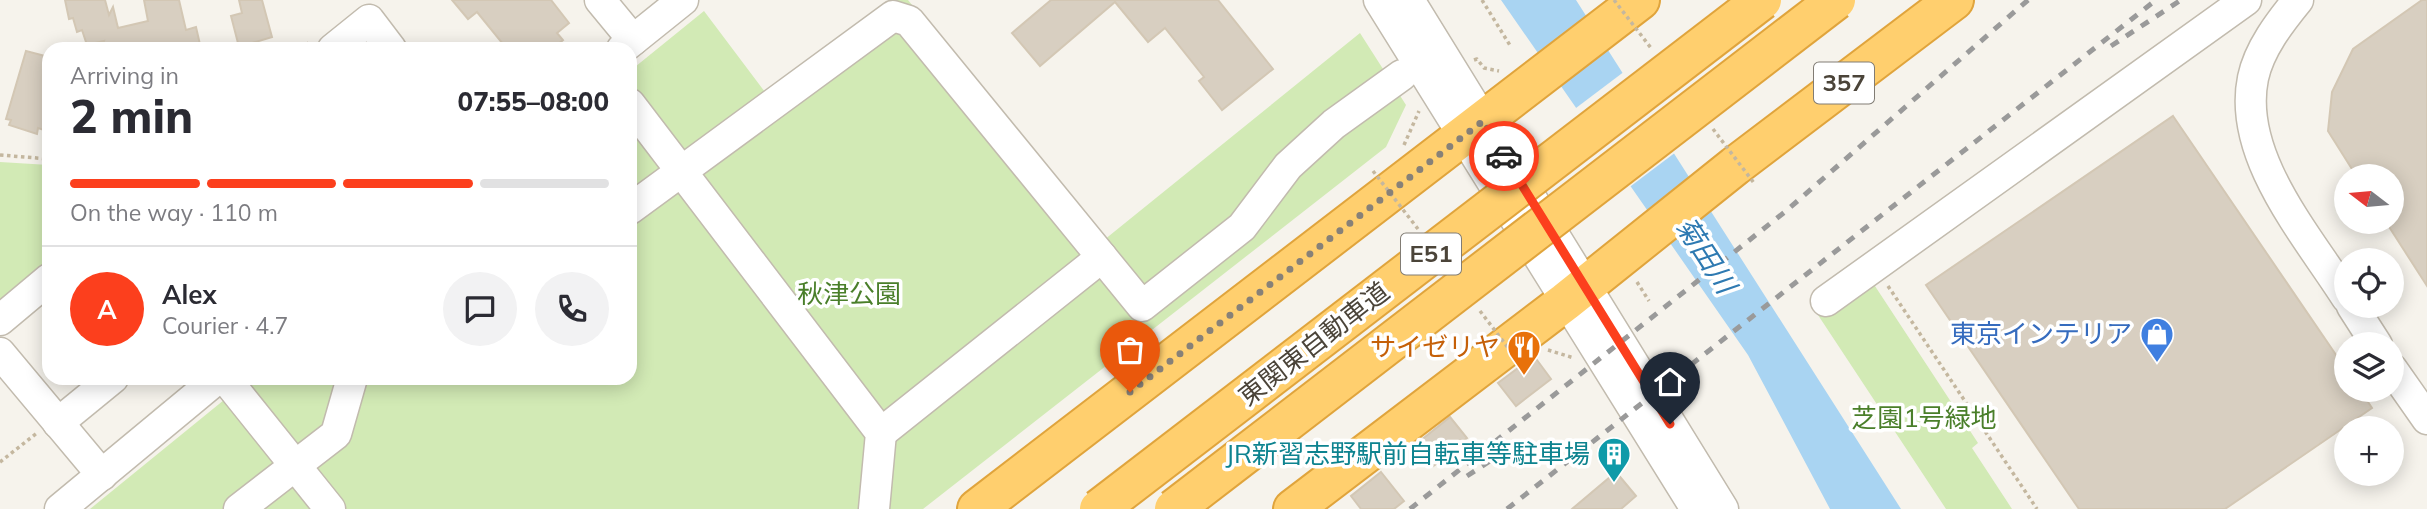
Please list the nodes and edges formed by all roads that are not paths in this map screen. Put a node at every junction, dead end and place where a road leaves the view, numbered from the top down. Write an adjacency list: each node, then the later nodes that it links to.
1 (600, 0): 13 (street)
2 (682, 0): 14 (street)
3 (1379, 0): 17 (street)
4 (1409, 0): 17 (street)
5 (1640, 0): 17 (highway)
6 (1762, 0): 42 (highway, 東関東自動車道 / E51, bridge)
7 (1836, 0): 43 (highway, 東関東自動車道 / E51, bridge)
8 (1954, 0): 23 (highway, 357)
9 (2246, 0): 24 (street)
10 (2298, 0): 21 (street)
11 (342, 42): 12 (street)
12 (386, 42)
13 (625, 42)
14 (631, 42)
15 (1402, 75): 20 (street)
16 (637, 114): 18 (street)
17 (1473, 128): 23 (street); 41 (highway)
18 (681, 174): 19 (street); 20 (street); 34 (street)
19 (637, 204)
20 (1102, 257): 34 (street)
21 (2334, 277)
22 (42, 285): 25 (street)
23 (1587, 285): 44 (highway, 357); 45 (street); 46 (street)
24 (1826, 301)
25 (0, 320)
26 (0, 353): 33 (street)
27 (104, 385): 33 (street)
28 (210, 385): 36 (street)
29 (231, 385): 35 (street)
30 (350, 385): 35 (street)
31 (2404, 386): 32 (street)
32 (2427, 419)
33 (48, 427): 36 (street)
34 (881, 433): 40 (street)
35 (296, 465): 38 (street); 39 (street)
36 (102, 475): 37 (street)
37 (60, 509)
38 (239, 509)
39 (330, 509)
40 (874, 509)
41 (977, 509)
42 (1100, 509)
43 (1174, 509)
44 (1293, 509)
45 (1696, 509)
46 (1723, 509)

